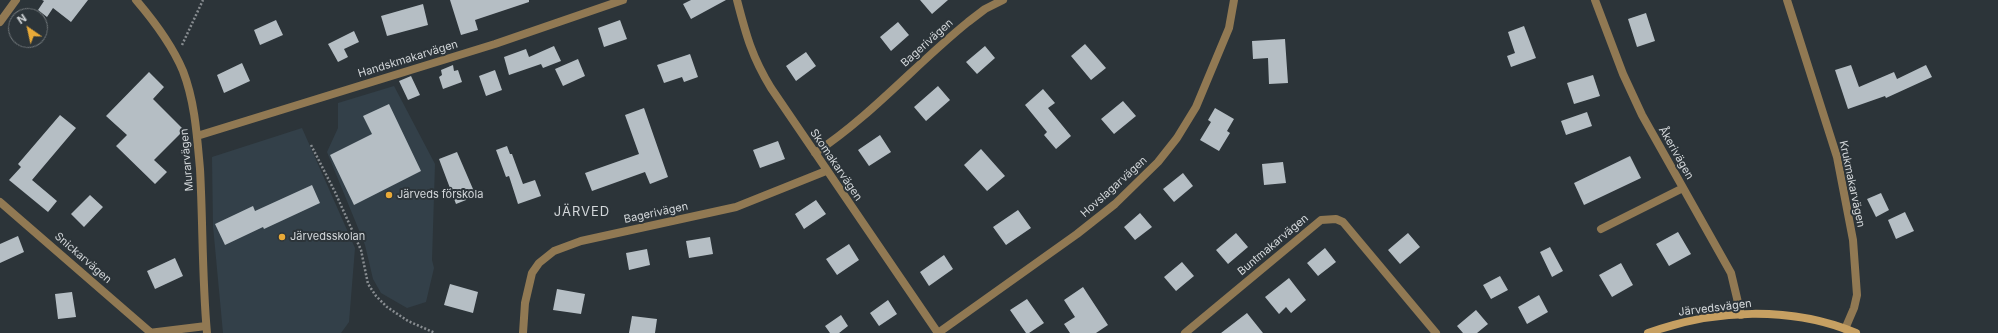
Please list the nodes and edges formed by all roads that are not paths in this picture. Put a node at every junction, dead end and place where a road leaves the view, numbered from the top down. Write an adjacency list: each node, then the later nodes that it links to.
1 (16, 0): 9 (street)
2 (136, 0): 10 (street, Murarvägen)
3 (623, 0): 10 (street, Handskmakarvägen)
4 (737, 0): 11 (street, Skomakarvägen)
5 (1003, 0): 11 (street, Bagerivägen)
6 (1234, 0): 21 (street, Hovslagarvägen)
7 (1595, 0): 13 (street, Åkerivägen)
8 (1787, 0): 17 (street, Krukmakarvägen)
9 (0, 22)
10 (197, 136): 18 (street, Murarvägen)
11 (815, 153): 12 (street, Skomakarvägen)
12 (826, 171): 20 (street, Bagerivägen); 21 (street, Skomakarvägen)
13 (1683, 188): 15 (street); 16 (street, Åkerivägen)
14 (0, 202): 19 (street, Snickarvägen)
15 (1601, 229)
16 (1741, 315): 17 (street, Järvedsvägen); 24 (street, Järvedsvägen)
17 (1845, 329): 25 (street, Järvedsvägen)
18 (207, 330): 19 (street)
19 (149, 332)
20 (523, 333)
21 (938, 333)
22 (1185, 333): 23 (street, Buntmakarvägen)
23 (1436, 333)
24 (1648, 333)
25 (1856, 333)

